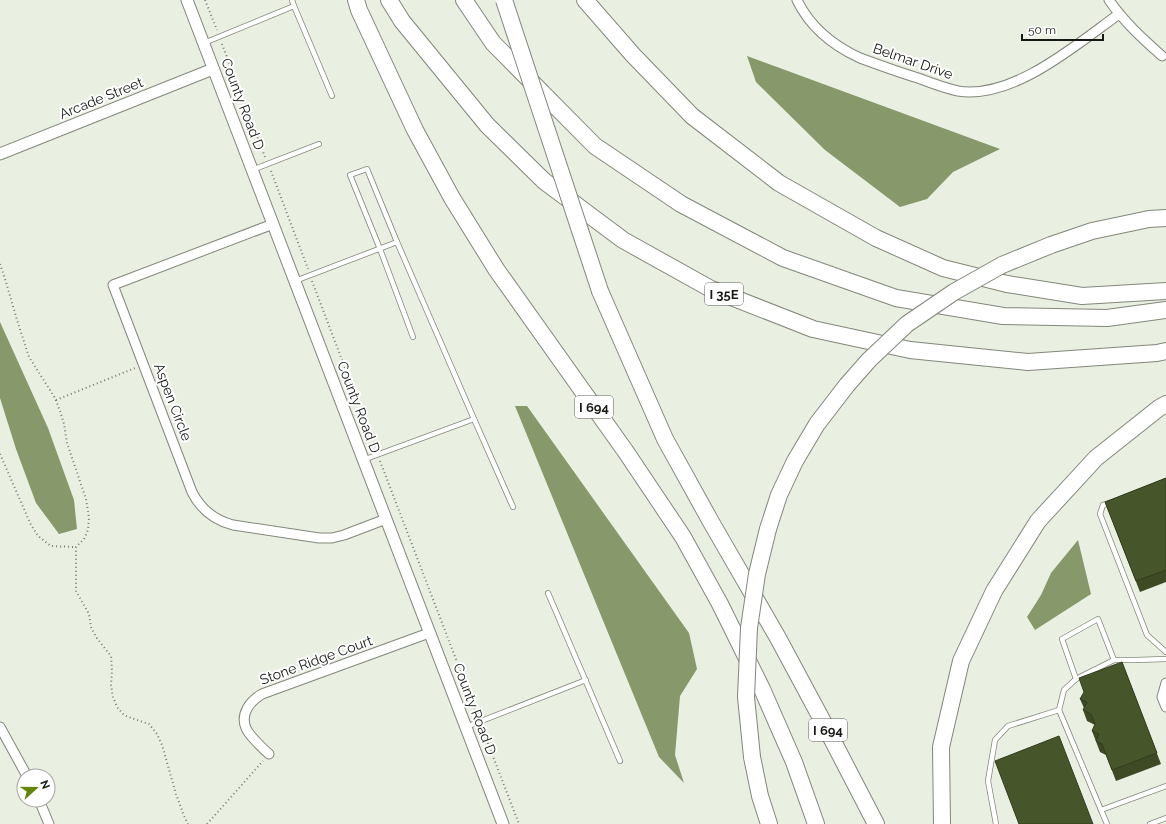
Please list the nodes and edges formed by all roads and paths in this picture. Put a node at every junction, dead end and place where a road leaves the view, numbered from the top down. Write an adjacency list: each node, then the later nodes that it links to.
1 (187, 0): 14 (street, County Road D)
2 (205, 0): 13 (path)
3 (292, 0): 11 (lane)
4 (356, 0): 70 (highway, I 694)
5 (389, 0): 32 (highway, I 35E)
6 (464, 0): 30 (highway)
7 (504, 0): 71 (highway, I 694, bridge)
8 (585, 0): 29 (highway)
9 (797, 0): 12 (street, Belmar Drive)
10 (1109, 0): 12 (street)
11 (294, 6): 13 (lane); 17 (lane)
12 (1119, 14): 15 (street)
13 (220, 37): 14 (lane); 20 (path)
14 (204, 43): 16 (street, County Road D)
15 (1162, 56)
16 (214, 69): 19 (street, Arcade Street); 21 (street, County Road D)
17 (332, 96)
18 (319, 144): 20 (lane)
19 (0, 154)
20 (268, 164): 21 (lane); 27 (path)
21 (252, 170): 23 (street, County Road D)
22 (1166, 218): 69 (highway, bridge)
23 (273, 224): 28 (street, County Road D); 33 (street, Aspen Circle)
24 (397, 242): 25 (lane); 25 (lane); 36 (lane)
25 (380, 249): 27 (lane); 31 (lane)
26 (0, 264): 34 (path)
27 (310, 275): 28 (lane); 38 (path)
28 (295, 281): 39 (street, County Road D)
29 (1166, 291)
30 (1166, 310)
31 (413, 337)
32 (1166, 351)
33 (144, 364): 34 (path); 42 (street, Aspen Circle)
34 (56, 400): 43 (path)
35 (1166, 404): 72 (highway)
36 (474, 419): 38 (lane); 41 (lane)
37 (0, 454): 43 (path)
38 (378, 455): 39 (lane); 54 (path)
39 (363, 460): 42 (street, County Road D)
40 (1117, 500): 46 (lane)
41 (513, 507)
42 (386, 519): 45 (street, County Road D)
43 (76, 547): 65 (path)
44 (548, 593): 50 (lane)
45 (429, 633): 56 (street, County Road D); 57 (street, Stone Ridge Court)
46 (1166, 652)
47 (1166, 659): 48 (lane)
48 (1114, 660): 49 (lane); 49 (lane)
49 (1076, 679): 53 (lane)
50 (586, 680): 54 (lane); 58 (lane)
51 (1166, 683): 52 (street)
52 (1166, 707)
53 (1059, 710): 62 (lane); 73 (lane)
54 (480, 722): 56 (lane); 68 (path)
55 (0, 727): 59 (street)
56 (466, 727): 67 (street, County Road D)
57 (269, 754): 66 (path)
58 (620, 761)
59 (23, 768)
60 (1166, 786): 62 (lane)
61 (42, 808): 64 (street)
62 (1101, 810): 74 (lane)
63 (1166, 818): 75 (lane)
64 (49, 824)
65 (188, 824)
66 (207, 824)
67 (503, 824)
68 (519, 824)
69 (769, 824)
70 (816, 824)
71 (876, 824)
72 (942, 824)
73 (996, 824)
74 (1107, 824)
75 (1150, 824)

